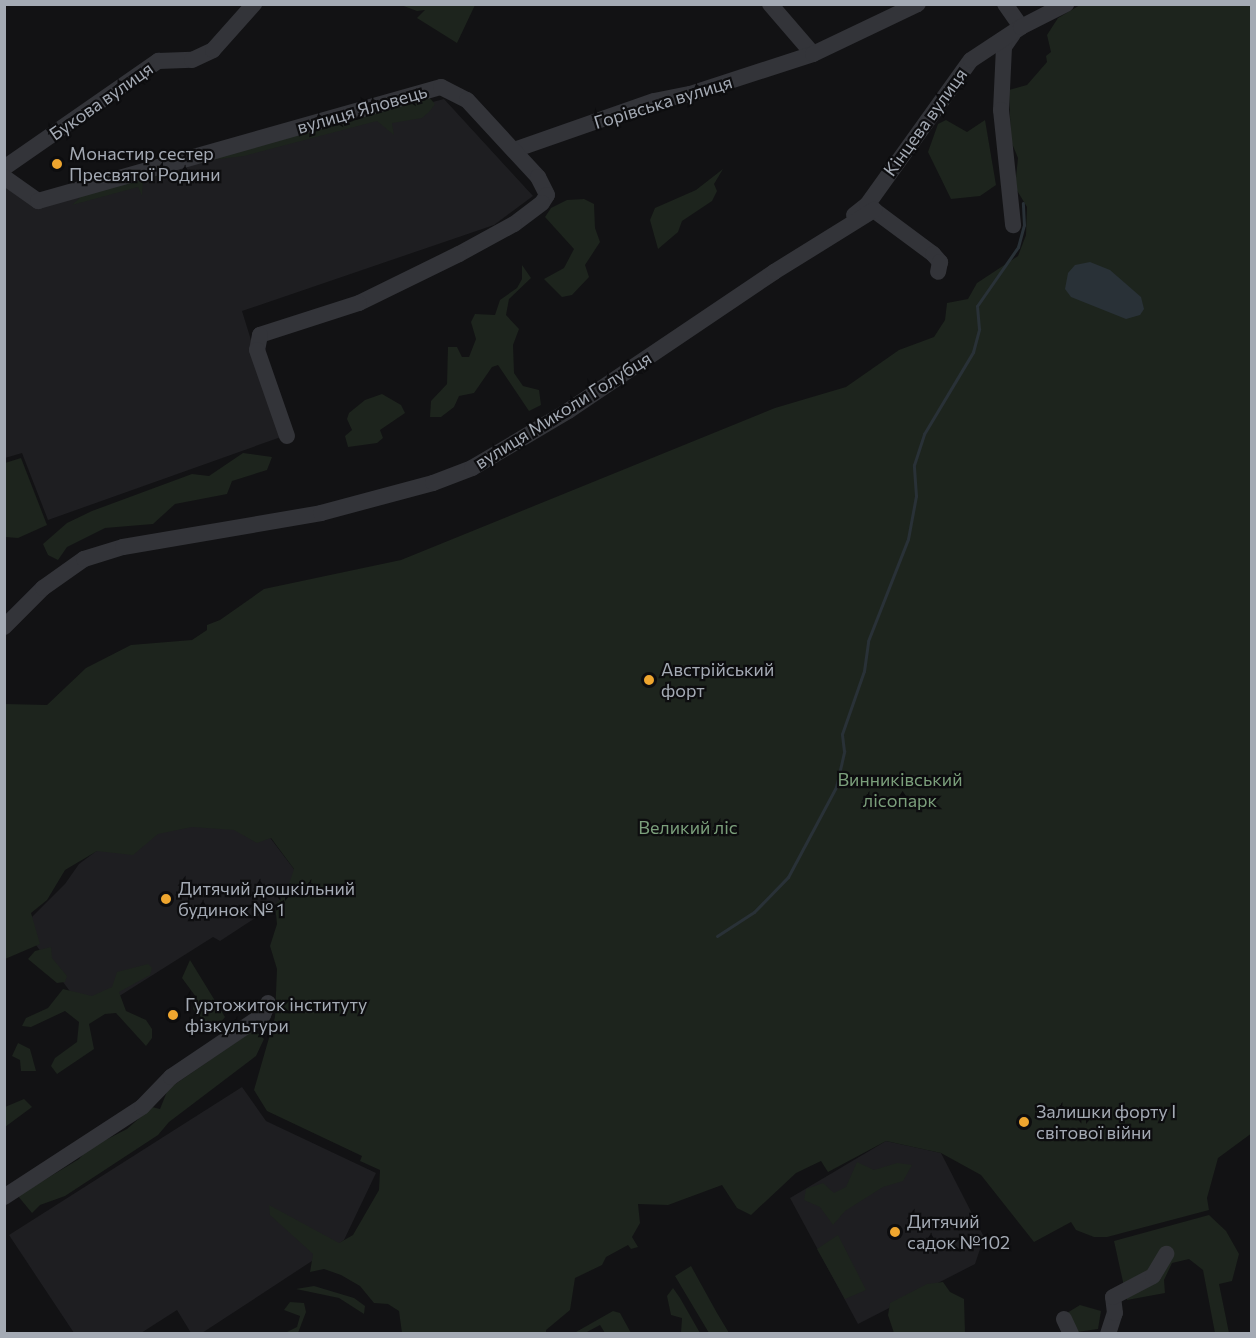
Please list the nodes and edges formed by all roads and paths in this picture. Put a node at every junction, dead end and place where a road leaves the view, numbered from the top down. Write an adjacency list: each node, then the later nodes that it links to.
1 (254, 4): 9 (street, Букова вулиця)
2 (770, 4): 7 (street)
3 (918, 4): 7 (street, Горівська вулиця)
4 (1005, 4): 6 (street)
5 (1066, 4): 6 (street, Кінцева вулиця)
6 (1021, 27): 11 (street, Кінцева вулиця); 12 (street, Кінцева вулиця)
7 (813, 54): 8 (street, Горівська вулиця)
8 (514, 150): 10 (street, вулиця Яловець); 14 (street, вулиця Яловець)
9 (4, 168)
10 (4, 177)
11 (871, 207): 13 (street); 15 (street, вулиця Миколи Голубця)
12 (1013, 225)
13 (938, 272)
14 (287, 436)
15 (4, 627)
16 (268, 1004): 17 (street)
17 (4, 1197)
18 (1166, 1254): 19 (street)
19 (1108, 1334)

